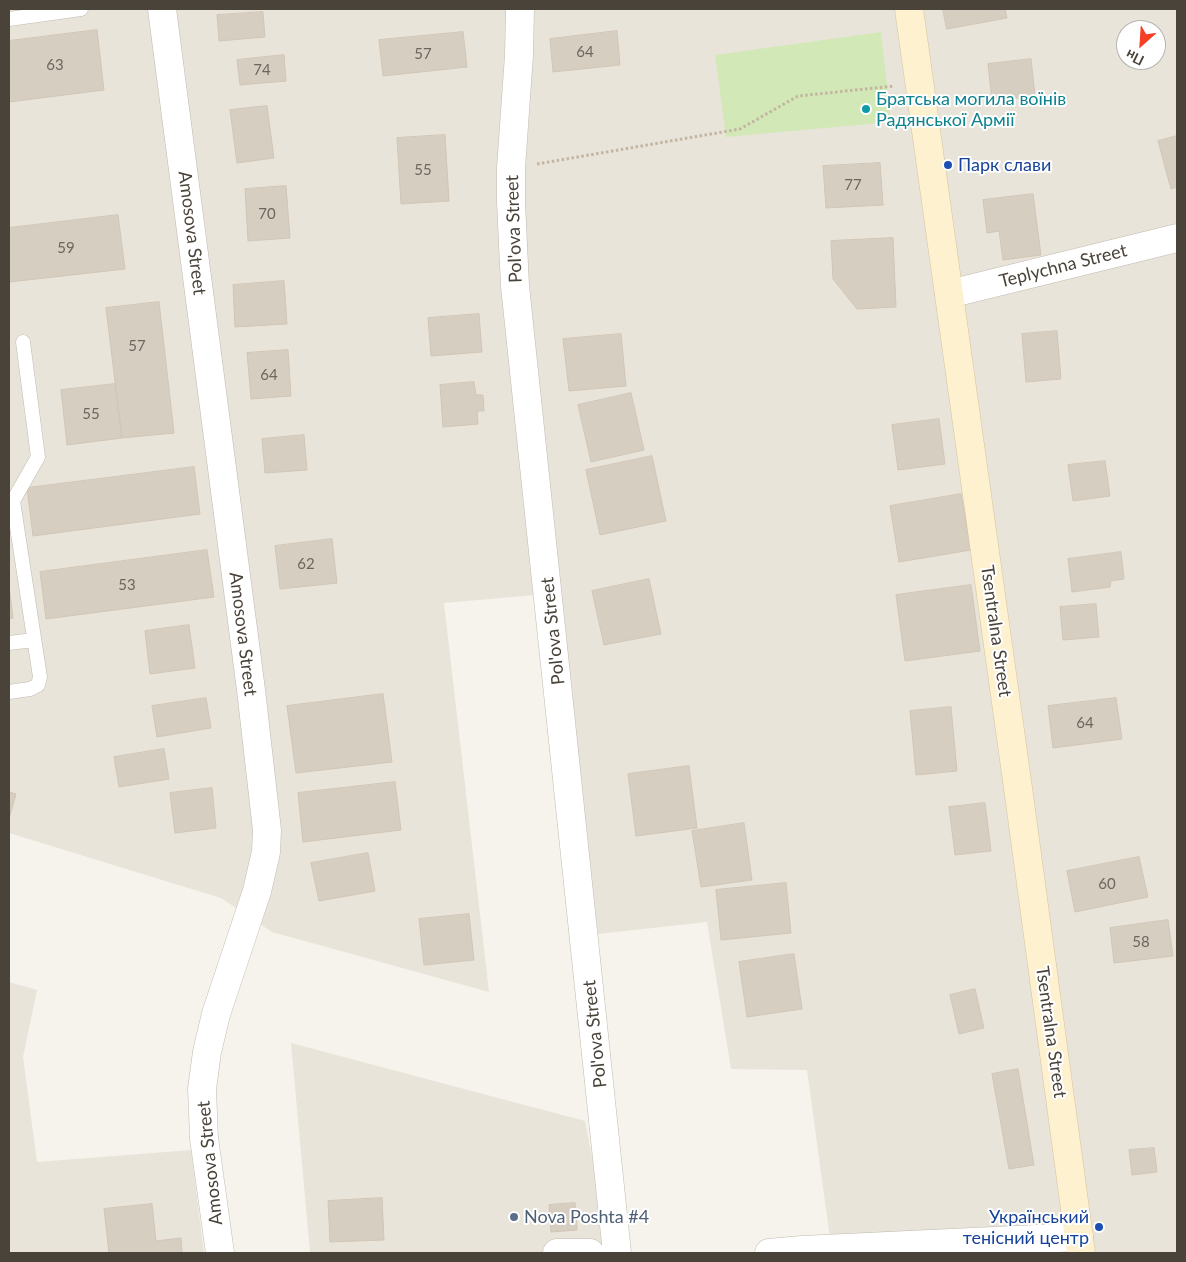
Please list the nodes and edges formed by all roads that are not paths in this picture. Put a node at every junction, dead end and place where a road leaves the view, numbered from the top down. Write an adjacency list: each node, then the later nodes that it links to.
1 (81, 9): 5 (lane)
2 (162, 9): 14 (street, Amosova Street)
3 (520, 9): 17 (street, Pol'ova Street)
4 (909, 9): 7 (main road, Tsentralna Street)
5 (9, 19)
6 (1177, 238): 7 (street, Teplychna Street)
7 (949, 294): 13 (main road, Tsentralna Street)
8 (23, 342): 9 (lane)
9 (11, 501): 10 (lane)
10 (34, 640): 11 (lane); 12 (lane)
11 (9, 643)
12 (9, 692)
13 (1080, 1245): 18 (street)
14 (220, 1253)
15 (556, 1253): 16 (street)
16 (590, 1253)
17 (618, 1253)
18 (769, 1253)

